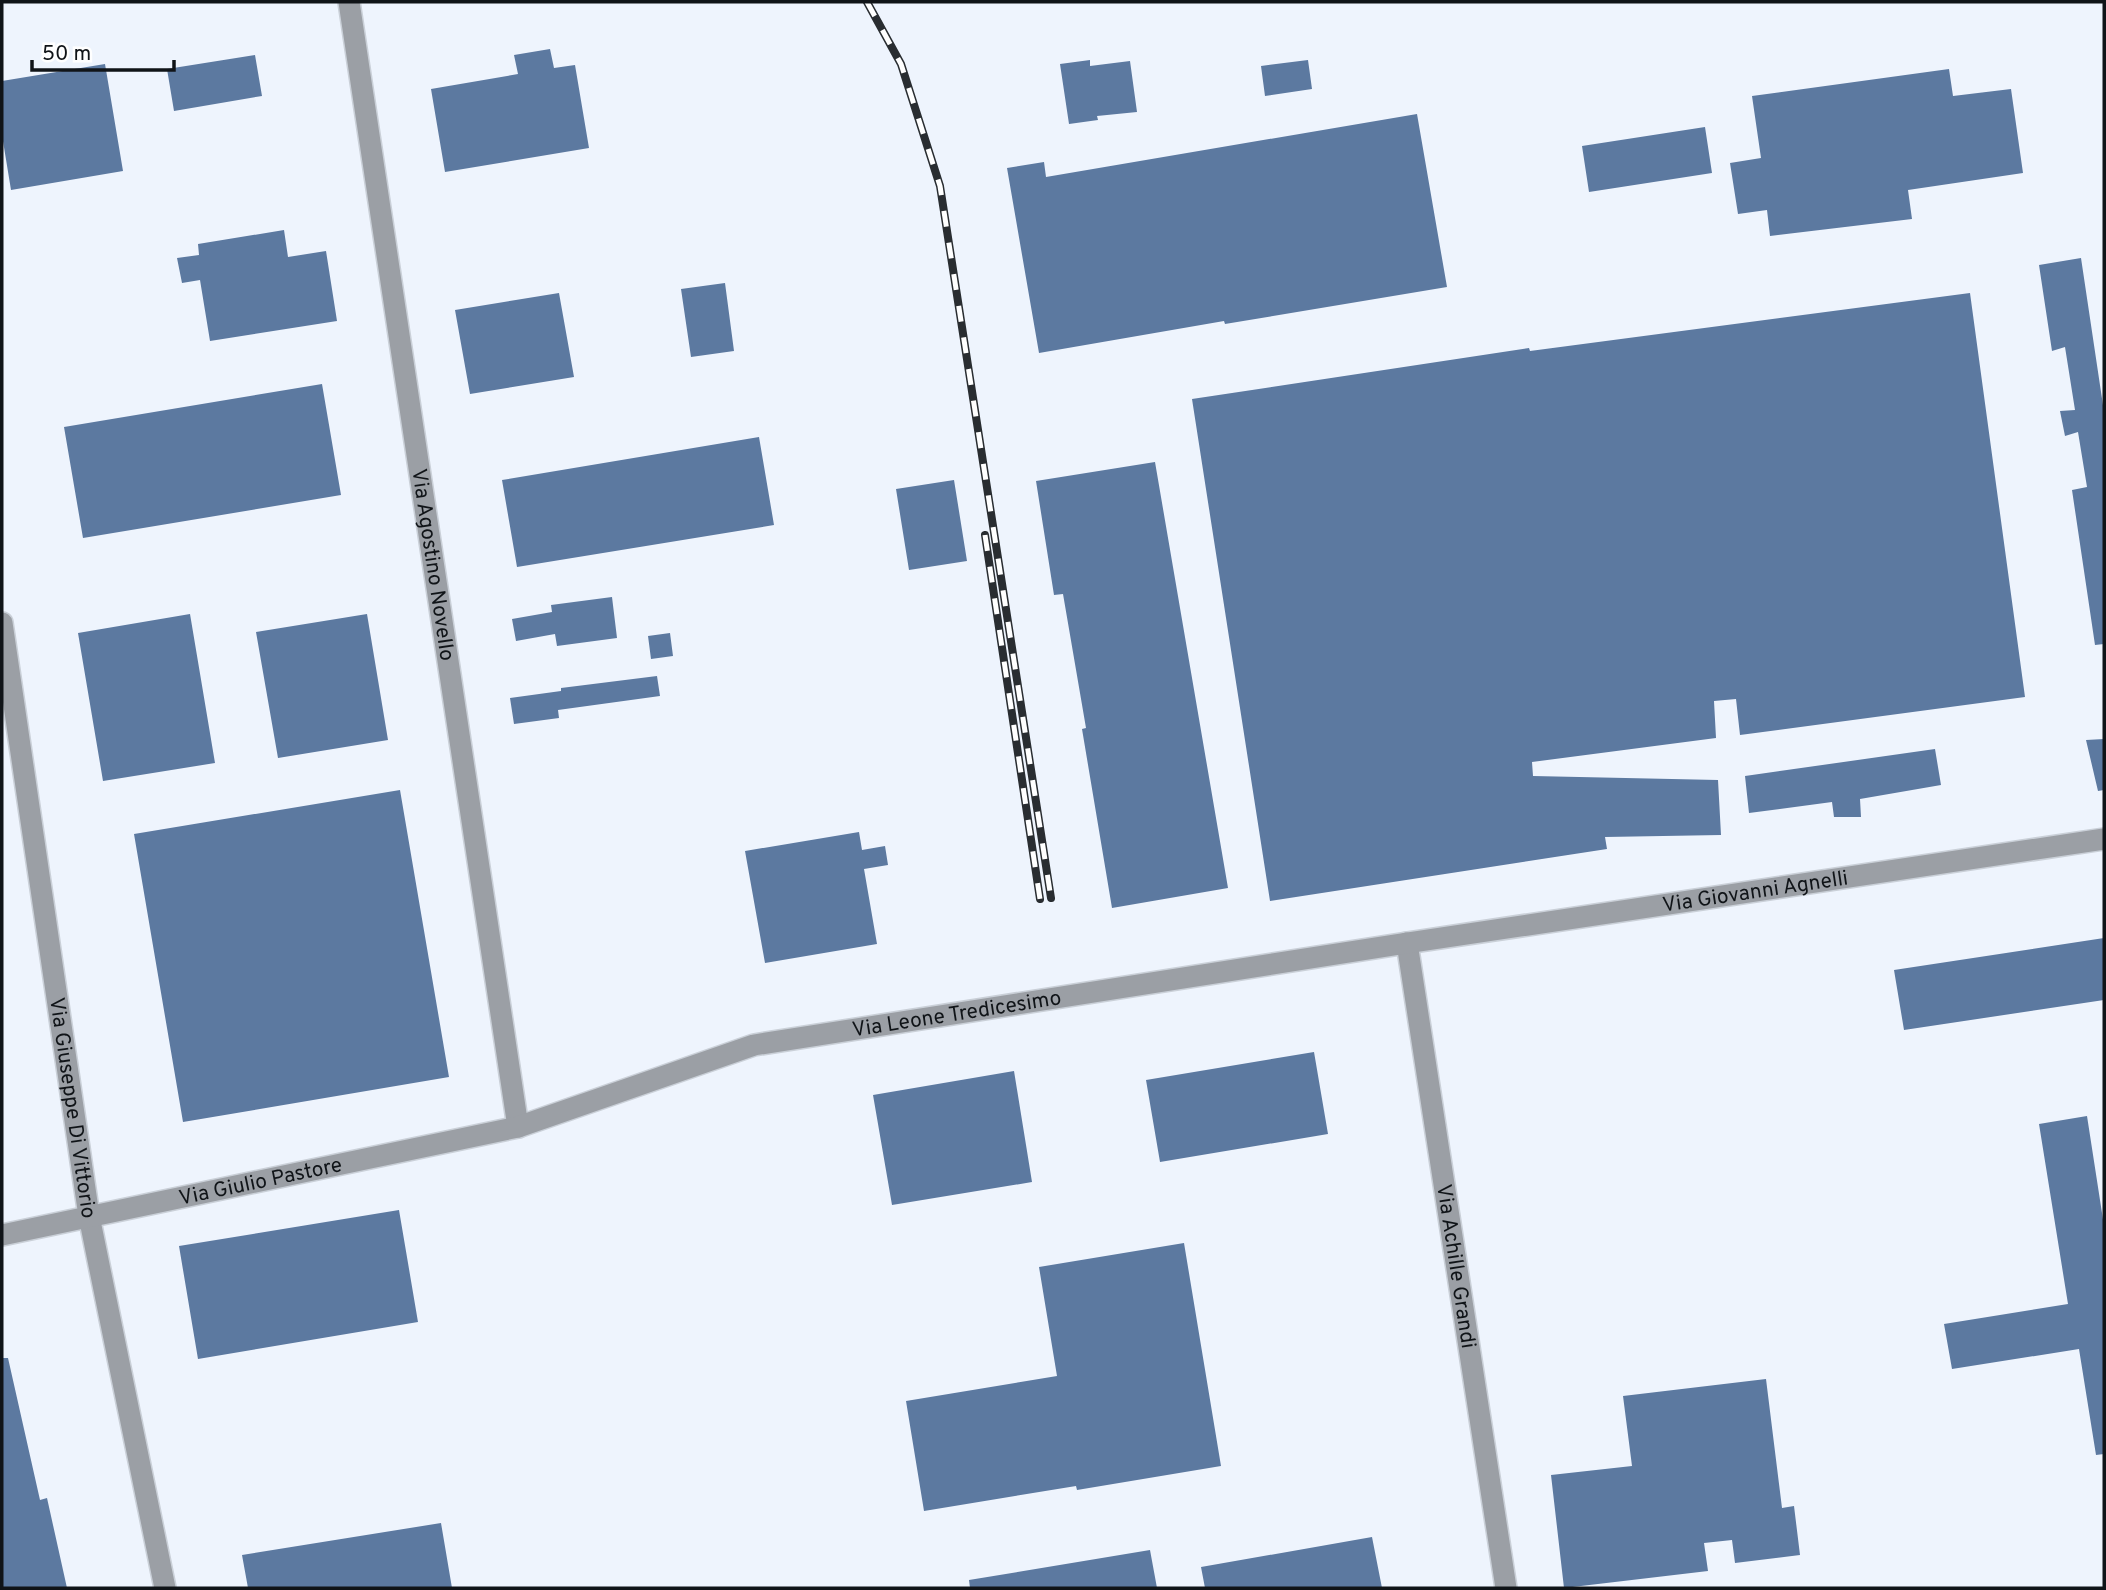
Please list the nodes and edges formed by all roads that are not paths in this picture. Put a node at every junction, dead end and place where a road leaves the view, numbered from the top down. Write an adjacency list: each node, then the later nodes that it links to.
1 (349, 2): 5 (street, Via Agostino Novello)
2 (2, 623): 6 (street, Via Giuseppe Di Vittorio)
3 (2104, 839): 4 (street, Via Giovanni Agnelli)
4 (1406, 943): 5 (street, Via Leone Tredicesimo); 9 (street, Via Achille Grandi)
5 (518, 1126): 6 (street, Via Giulio Pastore)
6 (89, 1216): 7 (street, Via Giulio Pastore); 8 (street, Via Giuseppe Di Vittorio)
7 (2, 1235)
8 (166, 1588)
9 (1506, 1588)

